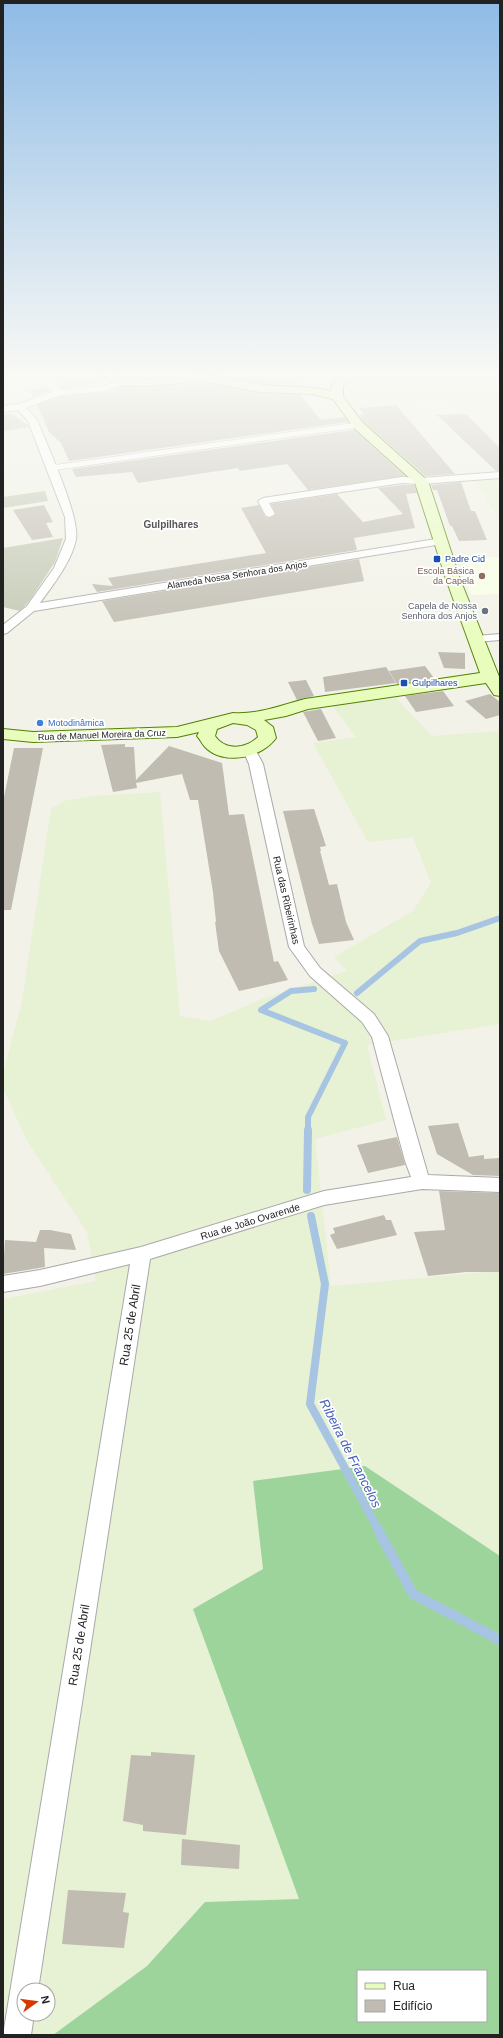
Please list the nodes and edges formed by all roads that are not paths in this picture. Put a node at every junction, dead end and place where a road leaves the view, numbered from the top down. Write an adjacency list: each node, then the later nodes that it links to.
1 (65, 466): 3 (lane)
2 (404, 466): 5 (street)
3 (51, 468): 8 (street)
4 (500, 475): 5 (street)
5 (421, 481): 6 (street); 7 (street)
6 (270, 514)
7 (442, 541): 8 (street, Alameda Nossa Senhora dos Anjos); 11 (street)
8 (32, 608): 9 (street)
9 (3, 630)
10 (500, 638): 11 (street)
11 (476, 639): 12 (street)
12 (490, 677): 13 (street); 14 (street)
13 (500, 691)
14 (280, 712): 15 (street); 18 (street)
15 (242, 718): 16 (street, Rua de Manuel Moreira da Cruz); 18 (street)
16 (216, 722): 17 (street, Rua de Manuel Moreira da Cruz); 20 (street)
17 (177, 732): 19 (street, Rua de Manuel Moreira da Cruz); 20 (street, Rua de Manuel Moreira da Cruz)
18 (267, 732): 21 (street)
19 (3, 734)
20 (208, 742): 21 (street, Rua de Manuel Moreira da Cruz)
21 (249, 750): 22 (street, Rua das Ribeirinhas)
22 (422, 1182): 23 (street, Rua de João Ovarende); 24 (street, Rua de João Ovarende)
23 (500, 1185)
24 (142, 1254): 25 (street, Rua de João Ovarende); 26 (street, Rua 25 de Abril)
25 (3, 1284)
26 (16, 2035)

